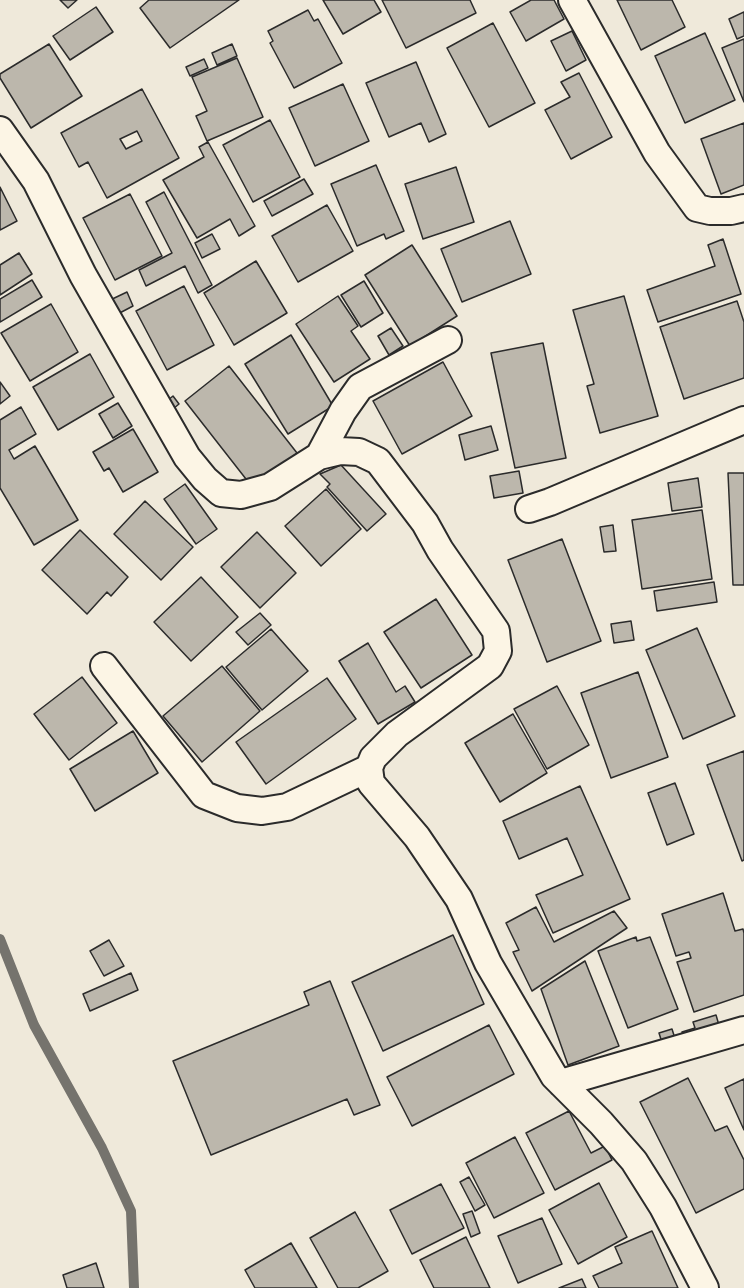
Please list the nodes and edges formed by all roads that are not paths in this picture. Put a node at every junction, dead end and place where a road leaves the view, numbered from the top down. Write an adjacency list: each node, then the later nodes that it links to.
1 (572, 0): 3 (street)
2 (0, 130): 6 (street)
3 (744, 208)
4 (448, 340): 6 (street)
5 (744, 420): 7 (street)
6 (319, 456): 9 (street)
7 (529, 509)
8 (104, 666): 9 (street)
9 (369, 768): 11 (street)
10 (744, 1030): 11 (street)
11 (561, 1083): 12 (street)
12 (705, 1288)

